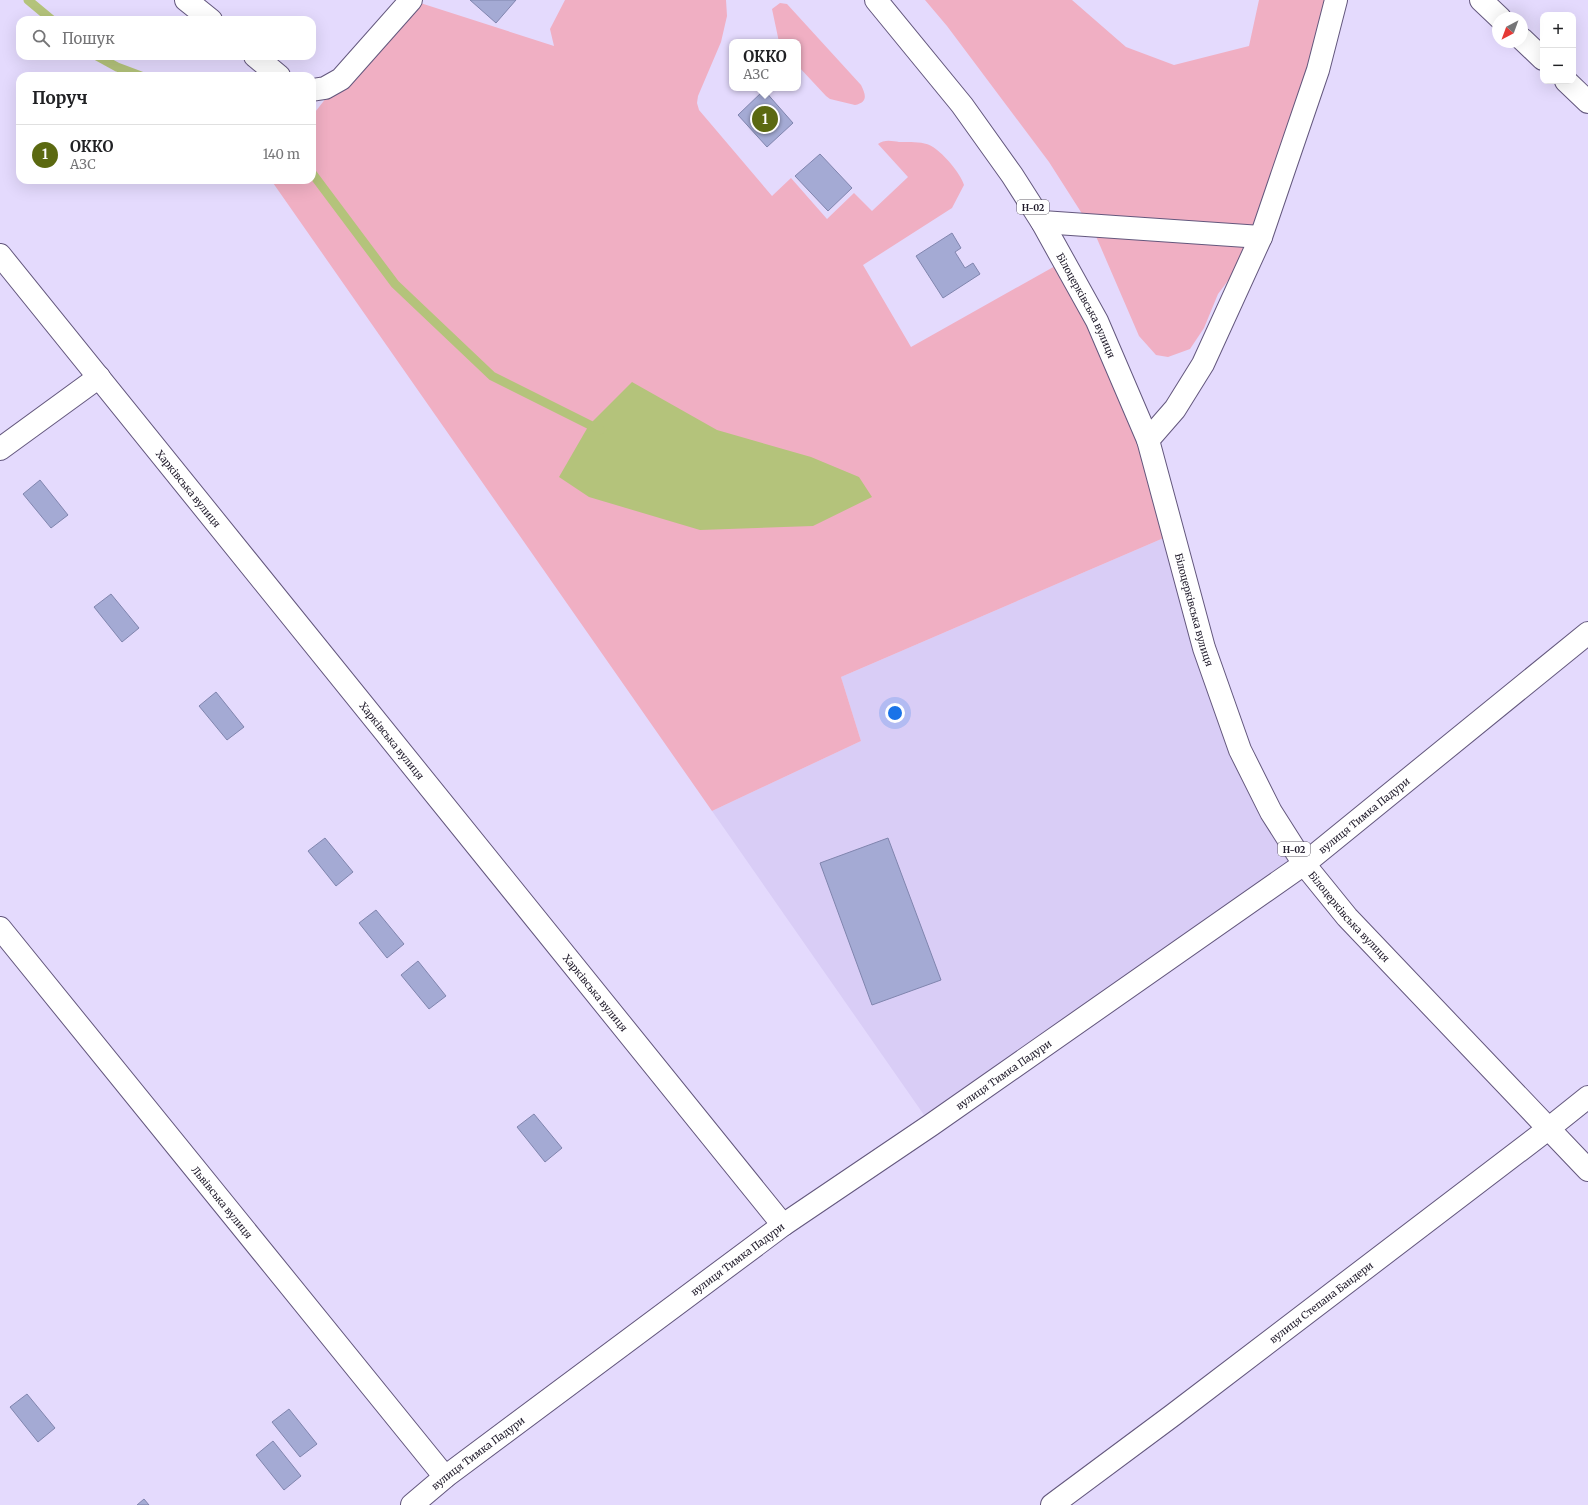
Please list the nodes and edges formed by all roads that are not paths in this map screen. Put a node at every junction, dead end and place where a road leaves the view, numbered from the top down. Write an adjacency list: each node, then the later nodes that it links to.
1 (186, 0): 7 (street)
2 (411, 0): 13 (street)
3 (876, 0): 15 (street, Білоцерківська вулиця / Н-02)
4 (1336, 0): 16 (street)
5 (1481, 0): 6 (street)
6 (1494, 12)
7 (206, 16)
8 (1528, 45): 9 (street)
9 (1540, 56)
10 (260, 60): 11 (street)
11 (274, 72)
12 (1569, 84): 14 (street)
13 (316, 89)
14 (1588, 102)
15 (1042, 222): 16 (street); 19 (street, Білоцерківська вулиця / Н-02)
16 (1261, 237): 19 (street)
17 (0, 255): 18 (street, Харківська вулиця)
18 (99, 377): 20 (street); 27 (street, Харківська вулиця)
19 (1148, 440): 22 (street, Білоцерківська вулиця / Н-02)
20 (0, 449)
21 (1588, 633): 22 (street, вулиця Тимка Падури)
22 (1304, 864): 25 (street, Білоцерківська вулиця / Н-02); 27 (street, вулиця Тимка Падури)
23 (0, 928): 28 (street, Львівська вулиця)
24 (1588, 1097): 25 (street, вулиця Степана Бандери)
25 (1548, 1129): 26 (street, Білоцерківська вулиця / Н-02); 30 (street, вулиця Степана Бандери)
26 (1588, 1170)
27 (783, 1225): 28 (street, вулиця Тимка Падури)
28 (445, 1478): 29 (street, вулиця Тимка Падури)
29 (412, 1505)
30 (1052, 1505)

